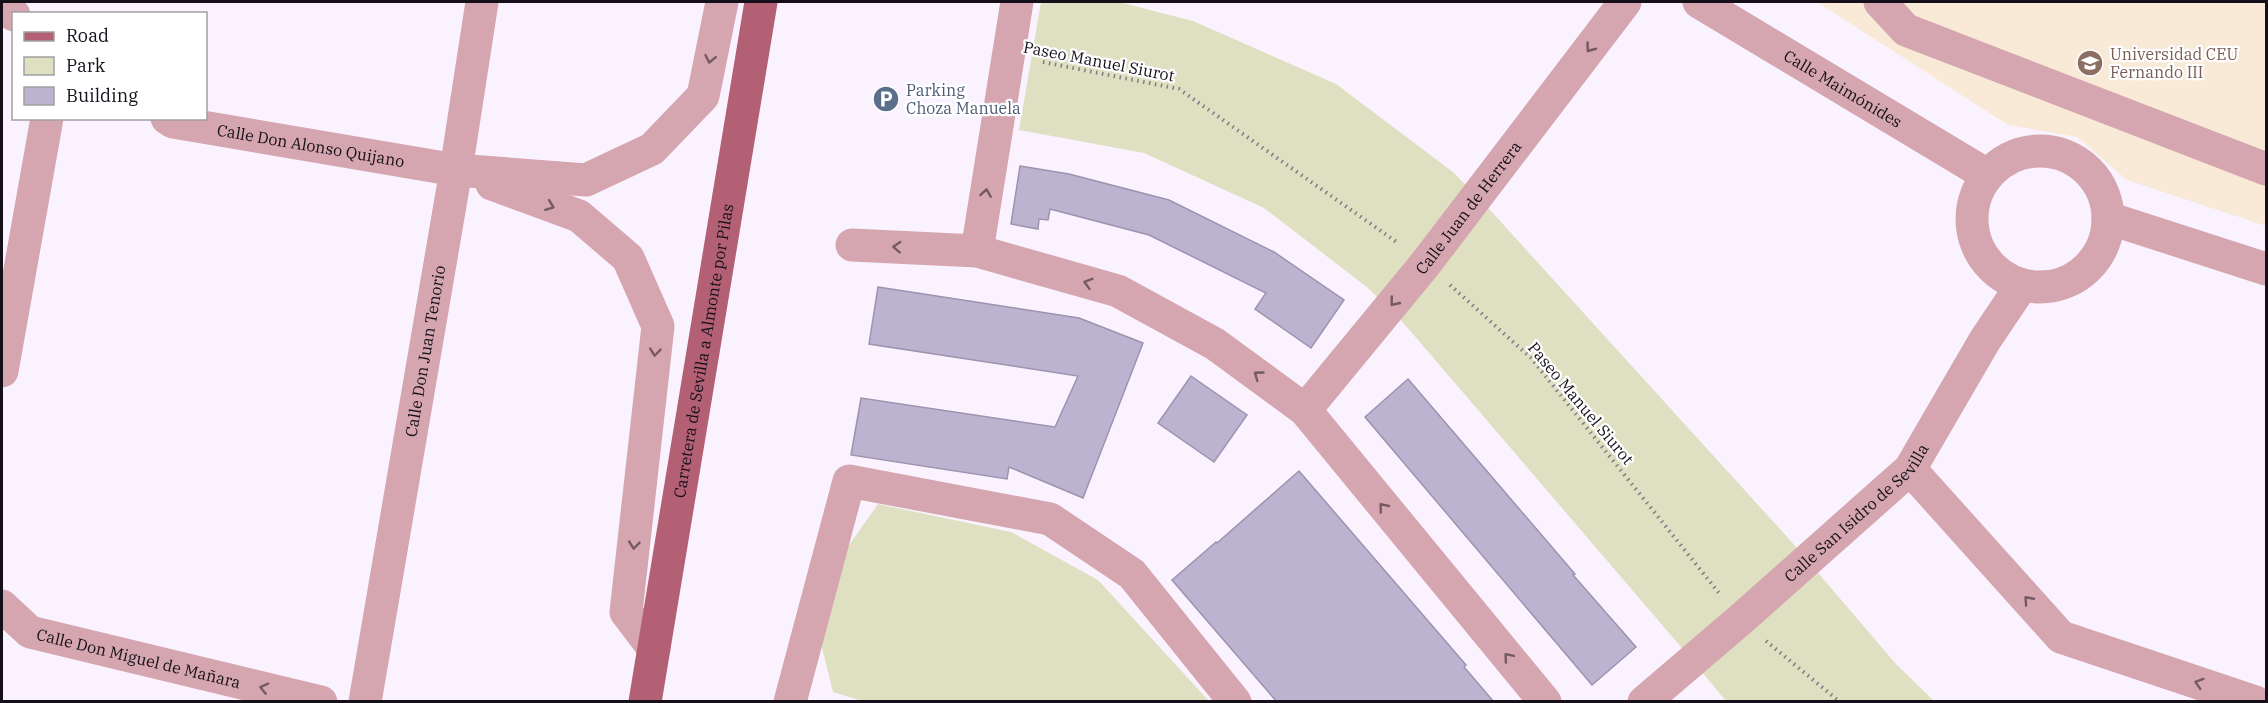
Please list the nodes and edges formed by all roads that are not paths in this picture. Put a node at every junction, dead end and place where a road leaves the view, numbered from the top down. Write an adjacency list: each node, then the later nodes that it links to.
1 (482, 2): 11 (street, Calle Don Juan Tenorio)
2 (722, 2): 11 (street, one-way to 11)
3 (761, 2): 22 (main road, Carretera de Sevilla a Almonte por Pilas)
4 (1017, 2): 15 (street, one-way to 4)
5 (1625, 2): 19 (street, Calle Juan de Herrera, one-way to 19)
6 (1699, 2): 12 (street, Calle Maimónides)
7 (1880, 2): 10 (street)
8 (47, 120): 18 (street)
9 (170, 120): 11 (street, Calle Don Alonso Quijano)
10 (2266, 169)
11 (456, 170): 22 (street, one-way to 22); 24 (street, Calle Don Juan Tenorio)
12 (1987, 175): 13 (street); 17 (street)
13 (2108, 218): 16 (street); 17 (street)
14 (852, 245): 15 (street, one-way to 14)
15 (977, 251): 19 (street, one-way to 15)
16 (2266, 269)
17 (2022, 285): 20 (street, Calle San Isidro de Sevilla)
18 (2, 371)
19 (1305, 410): 28 (street, one-way to 19)
20 (1910, 469): 29 (street, Calle San Isidro de Sevilla); 30 (street, one-way to 20)
21 (2, 606): 23 (street, Calle Don Miguel de Mañara, one-way to 21)
22 (654, 649): 25 (main road, Carretera de Sevilla a Almonte por Pilas)
23 (321, 702)
24 (365, 702)
25 (645, 702)
26 (790, 702): 27 (street)
27 (1235, 702)
28 (1545, 702)
29 (1644, 702)
30 (2254, 702)

